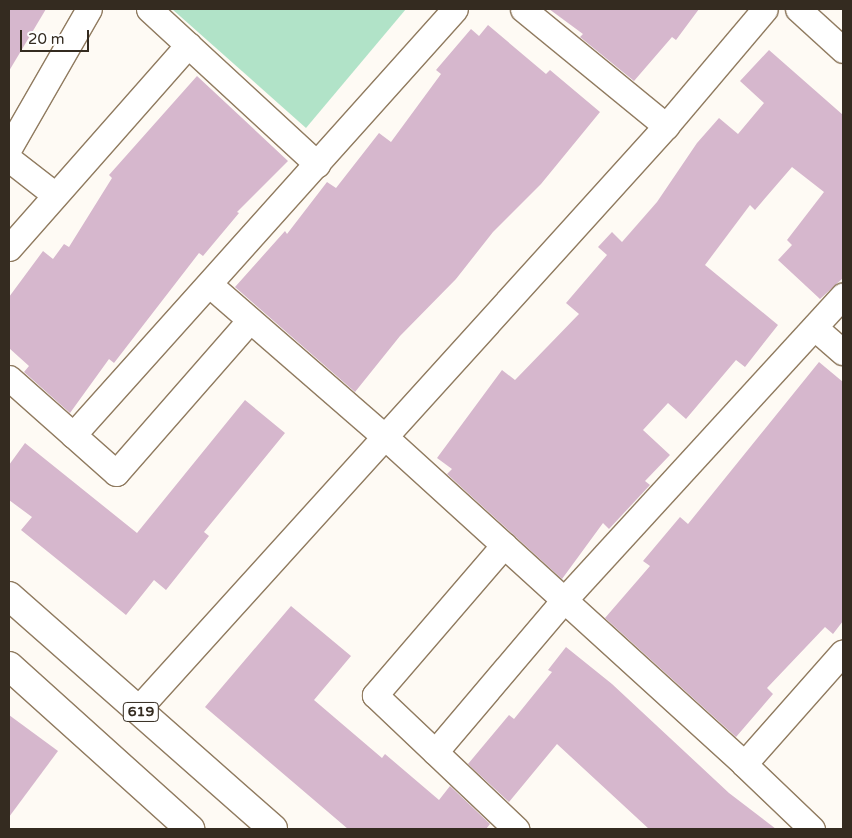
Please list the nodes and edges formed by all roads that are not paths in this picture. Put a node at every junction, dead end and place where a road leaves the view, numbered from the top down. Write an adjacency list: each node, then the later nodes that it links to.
1 (89, 9): 10 (street)
2 (149, 9): 7 (street)
3 (455, 9): 12 (street)
4 (522, 9): 9 (street)
5 (765, 9): 9 (street)
6 (798, 9): 8 (street)
7 (188, 45): 12 (street); 13 (street)
8 (843, 50)
9 (666, 126): 22 (street)
10 (9, 148)
11 (9, 159): 13 (street)
12 (317, 164): 15 (street)
13 (55, 195): 14 (street)
14 (9, 248)
15 (210, 285): 17 (street); 21 (street)
16 (843, 294): 18 (street)
17 (250, 320): 21 (street); 22 (street)
18 (815, 328): 19 (street); 25 (street)
19 (843, 352)
20 (9, 378): 21 (street)
21 (73, 435)
22 (385, 437): 23 (street); 28 (street)
23 (504, 545): 25 (street); 29 (street)
24 (9, 596): 28 (highway, 619)
25 (564, 600): 29 (street); 30 (street)
26 (843, 652): 30 (street)
27 (9, 666): 31 (highway)
28 (138, 709): 32 (highway, 619)
29 (435, 752): 33 (street)
30 (744, 764): 34 (street)
31 (190, 829)
32 (273, 829)
33 (516, 829)
34 (812, 829)

